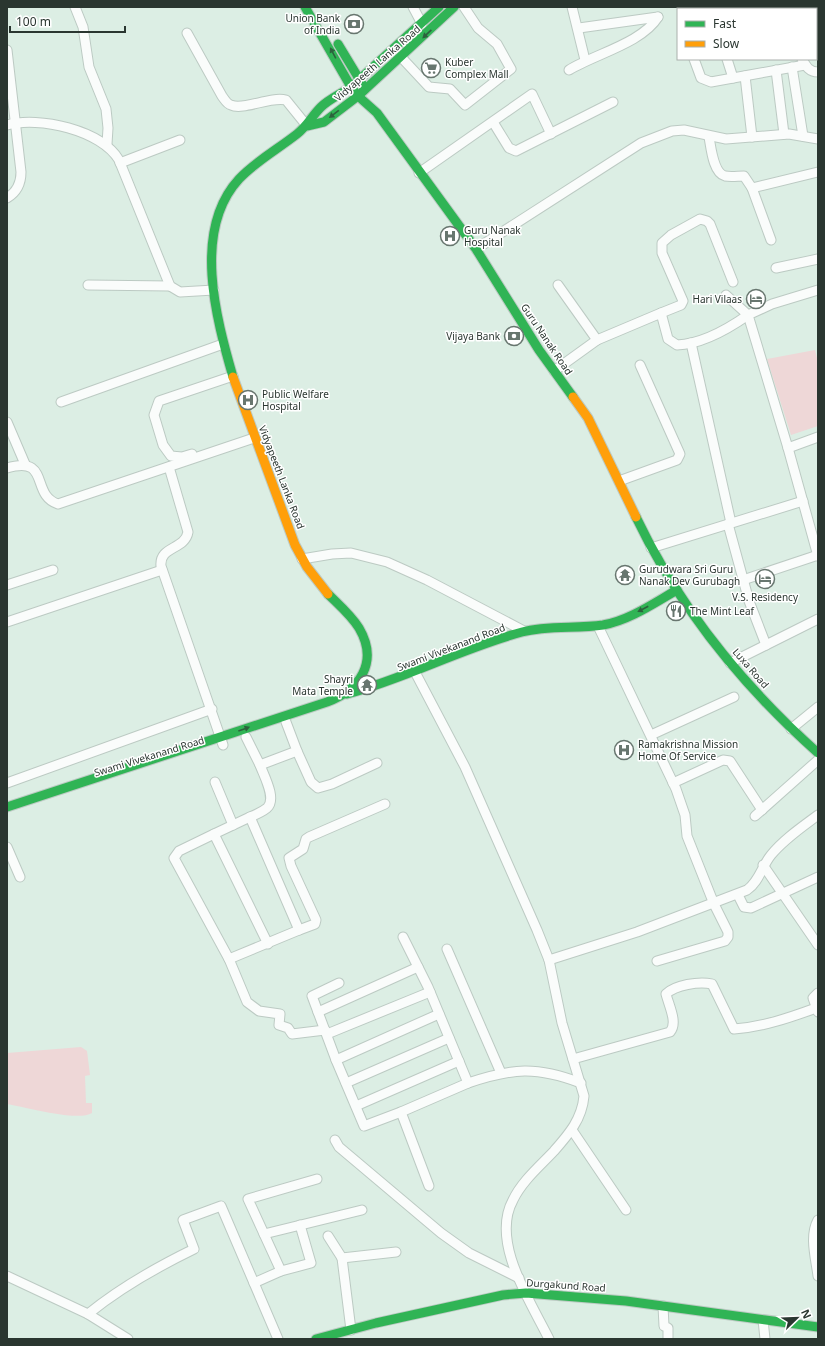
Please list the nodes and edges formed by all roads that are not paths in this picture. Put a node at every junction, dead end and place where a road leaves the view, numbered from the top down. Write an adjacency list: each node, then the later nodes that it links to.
1 (75, 7): 41 (street)
2 (306, 7): 25 (street, Guru Nanak Road, one-way to 2)
3 (413, 7): 8 (street)
4 (440, 7): 8 (street, Vidyapeeth Lanka Road)
5 (454, 7): 13 (street, Vidyapeeth Lanka Road, one-way to 13)
6 (464, 7): 13 (street)
7 (572, 7): 9 (street)
8 (422, 24): 24 (street, Vidyapeeth Lanka Road)
9 (578, 28): 14 (street); 14 (street)
10 (188, 33): 33 (street)
11 (333, 35): 24 (street, Guru Nanak Road)
12 (7, 50): 30 (street)
13 (401, 57): 26 (street, Vidyapeeth Lanka Road)
14 (586, 60): 19 (street)
15 (694, 60): 23 (street)
16 (727, 60): 23 (street)
17 (804, 62): 18 (street); 21 (street)
18 (792, 67): 20 (street); 36 (street)
19 (569, 70)
20 (776, 70): 22 (street); 35 (street)
21 (818, 72)
22 (745, 76): 23 (street); 38 (street)
23 (733, 78)
24 (360, 80): 25 (street, Vidyapeeth Lanka Road); 26 (street, Guru Nanak Road)
25 (351, 88): 27 (street, Guru Nanak Road); 33 (street, Vidyapeeth Lanka Road)
26 (366, 90): 27 (street, Vidyapeeth Lanka Road); 29 (street, Guru Nanak Road)
27 (358, 96): 29 (street, Guru Nanak Road); 33 (street, Vidyapeeth Lanka Road, one-way to 33)
28 (613, 102): 34 (street)
29 (376, 113): 43 (street, Guru Nanak Road)
30 (17, 122): 32 (street); 41 (street); 46 (street)
31 (493, 122): 34 (street); 34 (street); 43 (street)
32 (7, 125)
33 (307, 126): 55 (street, Vidyapeeth Lanka Road)
34 (550, 134)
35 (784, 134): 36 (street); 38 (street)
36 (803, 136): 39 (street)
37 (709, 137): 38 (street); 45 (street); 48 (street)
38 (752, 137)
39 (818, 139)
40 (180, 140): 42 (street)
41 (107, 144): 42 (street)
42 (120, 163): 54 (street)
43 (419, 172): 48 (street, Guru Nanak Road)
44 (818, 172): 45 (street)
45 (752, 188): 47 (street)
46 (7, 198)
47 (771, 240)
48 (476, 249): 64 (street, Guru Nanak Road)
49 (818, 258): 50 (street)
50 (776, 268)
51 (733, 282): 58 (street)
52 (88, 285): 54 (street)
53 (558, 285): 60 (street)
54 (170, 286): 55 (street)
55 (214, 290): 62 (street, Vidyapeeth Lanka Road)
56 (818, 290): 59 (street)
57 (726, 295): 59 (street)
58 (661, 313): 60 (street); 61 (street)
59 (748, 315): 61 (street); 70 (street)
60 (597, 340): 64 (street)
61 (691, 342): 76 (street)
62 (223, 344): 65 (street, Vidyapeeth Lanka Road); 66 (street)
63 (640, 365): 74 (street)
64 (554, 371): 74 (street, Guru Nanak Road)
65 (232, 376): 68 (street, Vidyapeeth Lanka Road); 68 (street)
66 (60, 402)
67 (7, 422): 71 (street)
68 (254, 435): 72 (street); 79 (street, Vidyapeeth Lanka Road)
69 (818, 438): 70 (street)
70 (788, 448): 75 (street)
71 (25, 464): 72 (street); 73 (street)
72 (169, 467): 81 (street)
73 (7, 468)
74 (619, 481): 77 (street, Guru Nanak Road)
75 (803, 501): 76 (street); 78 (street)
76 (729, 524): 77 (street); 82 (street)
77 (651, 548): 84 (street, Guru Nanak Road)
78 (818, 555): 82 (street)
79 (302, 559): 88 (street); 92 (street, Vidyapeeth Lanka Road)
80 (53, 570): 83 (street)
81 (162, 570): 86 (street); 97 (street)
82 (743, 580): 89 (street)
83 (7, 585)
84 (677, 590): 87 (street, Swami Vivekanand Road, one-way to 87); 90 (street, Luxa Road)
85 (818, 619): 89 (street)
86 (7, 622)
87 (598, 626): 88 (street, Swami Vivekanand Road); 100 (street)
88 (524, 632): 91 (street, Swami Vivekanand Road)
89 (766, 645): 90 (street)
90 (730, 663): 99 (street, Luxa Road)
91 (415, 672): 92 (street, Swami Vivekanand Road); 131 (street)
92 (347, 694): 94 (street, Vidyapeeth Lanka Road)
93 (734, 696): 100 (street)
94 (336, 699): 95 (street, Swami Vivekanand Road)
95 (318, 705): 98 (street, Swami Vivekanand Road); 102 (street, Swami Vivekanand Road, one-way to 95)
96 (818, 707): 99 (street)
97 (212, 709): 102 (street); 108 (street)
98 (286, 722): 101 (street, Swami Vivekanand Road); 103 (street)
99 (791, 729): 104 (street, Luxa Road)
100 (651, 736): 110 (street)
101 (246, 737): 102 (street, Swami Vivekanand Road); 107 (street)
102 (222, 741): 112 (street, Swami Vivekanand Road); 114 (street, Swami Vivekanand Road)
103 (297, 751): 106 (street); 107 (street)
104 (818, 752)
105 (818, 760): 110 (street)
106 (376, 764)
107 (260, 766): 115 (street)
108 (7, 782)
109 (215, 782): 116 (street)
110 (673, 783): 124 (street)
111 (385, 804): 125 (street)
112 (7, 807)
113 (818, 814): 119 (street)
114 (7, 815)
115 (250, 817): 116 (street); 125 (street)
116 (233, 825): 117 (street)
117 (214, 834): 127 (street); 130 (street)
118 (7, 847): 120 (street)
119 (763, 865): 122 (street); 123 (street)
120 (20, 877)
121 (818, 878): 122 (street)
122 (782, 894): 123 (street); 128 (street)
123 (738, 895): 124 (street)
124 (714, 904): 131 (street); 132 (street)
125 (299, 930): 127 (street)
126 (403, 937): 133 (street)
127 (268, 944): 130 (street)
128 (818, 945)
129 (447, 949): 145 (street)
130 (229, 959): 140 (street)
131 (549, 960): 142 (street)
132 (657, 961)
133 (418, 967): 135 (street); 138 (street)
134 (339, 984): 138 (street)
135 (430, 992): 139 (street); 140 (street)
136 (818, 993): 137 (street)
137 (817, 1011): 142 (street)
138 (318, 1012): 140 (street)
139 (439, 1014): 141 (street); 143 (street)
140 (326, 1032): 143 (street)
141 (450, 1038): 144 (street); 146 (street)
142 (573, 1058): 148 (street)
143 (336, 1060): 146 (street)
144 (459, 1061): 147 (street); 149 (street)
145 (501, 1073): 147 (street); 148 (street)
146 (346, 1083): 149 (street)
147 (468, 1083): 150 (street)
148 (581, 1083): 151 (street)
149 (356, 1106): 150 (street)
150 (402, 1112): 154 (street)
151 (572, 1130): 156 (street); 166 (street)
152 (335, 1140): 166 (street)
153 (317, 1179): 159 (street)
154 (429, 1186)
155 (362, 1210): 158 (street)
156 (626, 1210)
157 (818, 1220): 165 (street)
158 (300, 1226): 159 (street); 163 (street)
159 (264, 1234): 163 (street)
160 (328, 1236): 162 (street)
161 (396, 1252): 162 (street)
162 (342, 1258): 173 (street)
163 (281, 1271): 167 (street)
164 (7, 1276): 170 (street)
165 (818, 1276)
166 (519, 1278): 168 (street)
167 (254, 1284): 170 (street); 176 (street)
168 (526, 1293): 169 (street, Durgakund Road); 173 (street, Durgakund Road); 178 (street)
169 (663, 1306): 171 (street, Durgakund Road); 179 (street)
170 (88, 1314): 175 (street)
171 (763, 1320): 172 (street, Durgakund Road); 180 (street)
172 (818, 1327)
173 (351, 1330): 174 (street, Durgakund Road)
174 (342, 1336): 177 (street, Durgakund Road)
175 (128, 1339)
176 (278, 1339)
177 (316, 1339)
178 (549, 1339)
179 (668, 1339)
180 (765, 1339)

